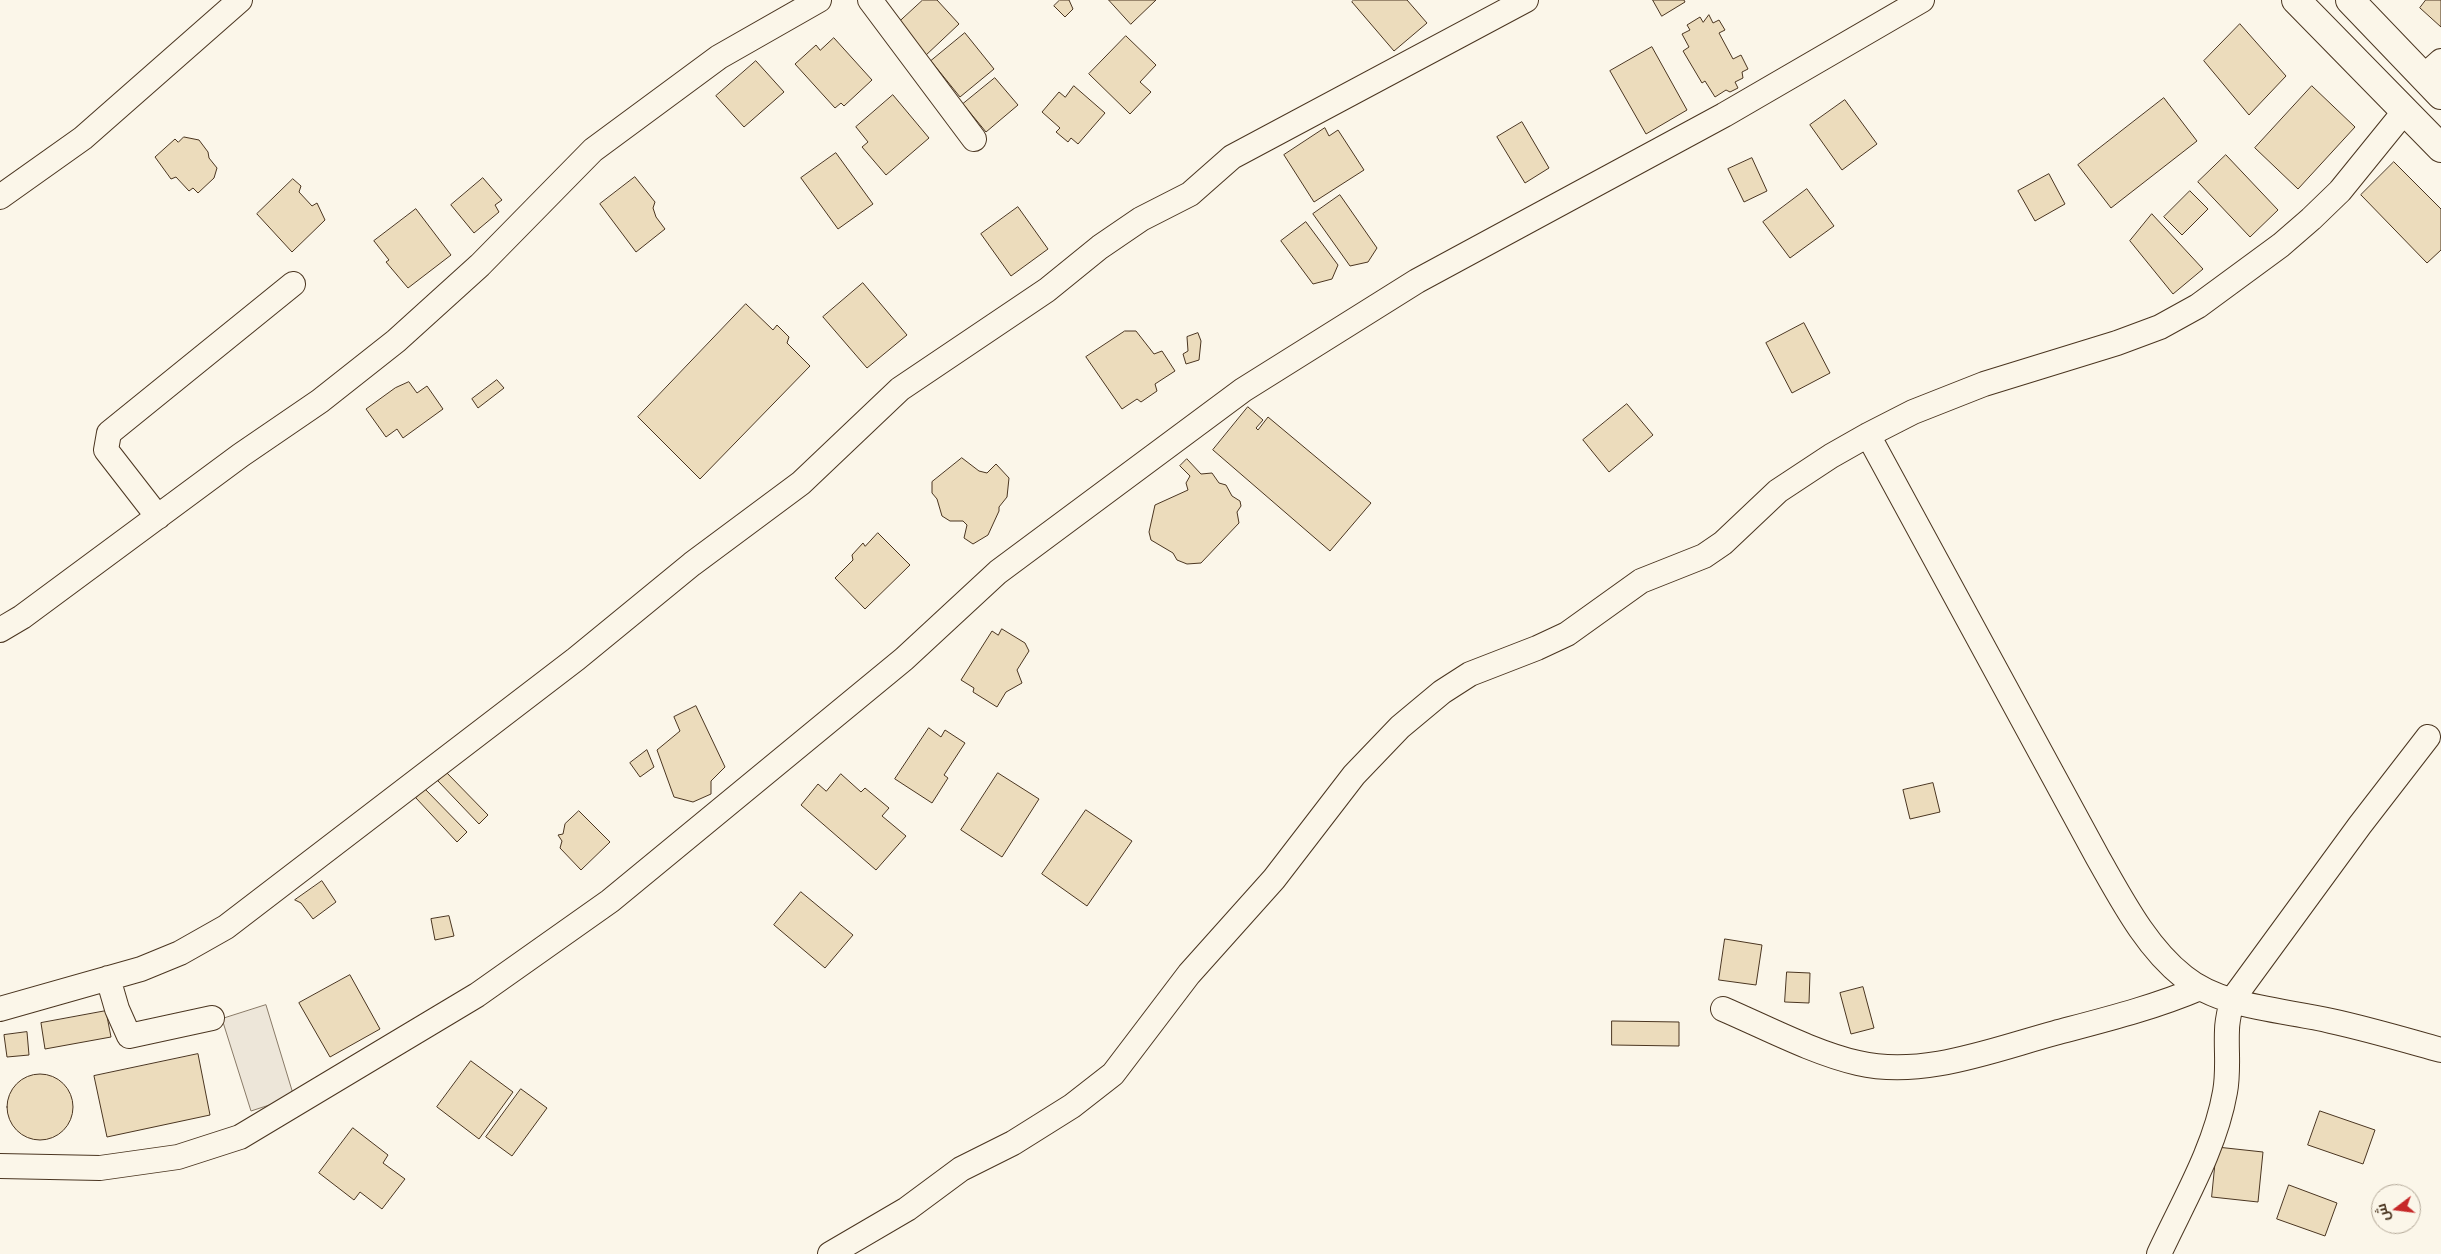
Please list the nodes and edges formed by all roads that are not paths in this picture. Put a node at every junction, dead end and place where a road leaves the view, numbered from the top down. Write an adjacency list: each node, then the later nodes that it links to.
1 (240, 0): 12 (street)
2 (819, 0): 15 (street)
3 (870, 0): 10 (street)
4 (1526, 0): 18 (street)
5 (1922, 0): 25 (street)
6 (2350, 0): 8 (highway)
7 (2314, 6): 9 (highway)
8 (2435, 78)
9 (2404, 112): 11 (highway); 14 (street)
10 (974, 139)
11 (2441, 148)
12 (0, 197)
13 (293, 284): 15 (street)
14 (1868, 435): 19 (street); 26 (street)
15 (158, 517): 16 (street)
16 (0, 630)
17 (2428, 737): 20 (street)
18 (108, 978): 21 (street); 23 (street)
19 (2200, 988): 20 (street); 22 (street)
20 (2232, 1000): 24 (street); 27 (street)
21 (0, 1009)
22 (1724, 1009)
23 (212, 1018)
24 (2441, 1050)
25 (0, 1166)
26 (830, 1254)
27 (2159, 1254)

